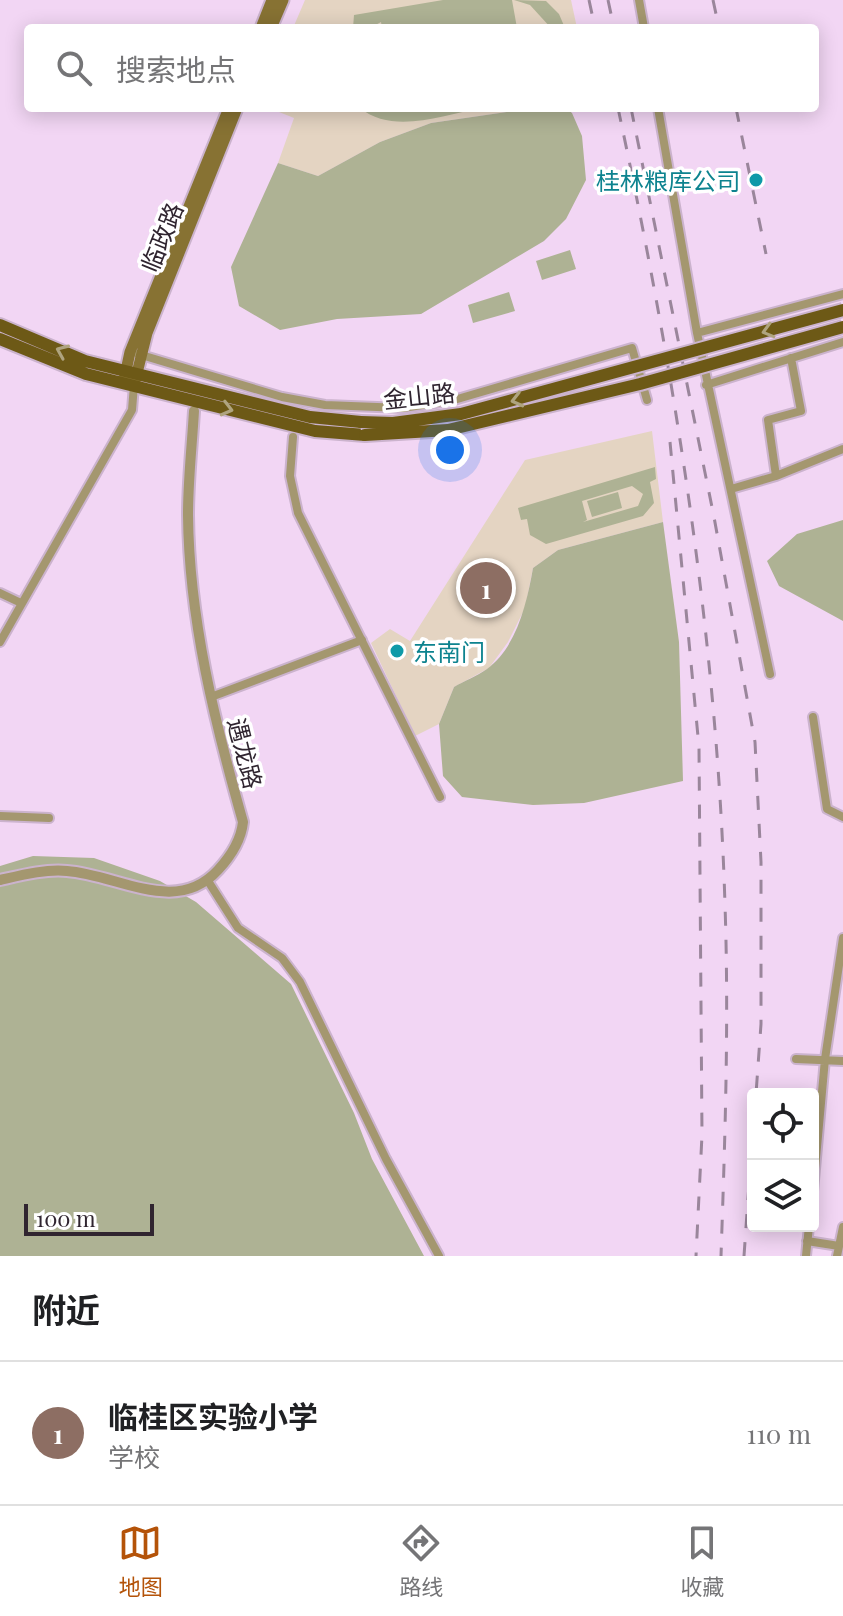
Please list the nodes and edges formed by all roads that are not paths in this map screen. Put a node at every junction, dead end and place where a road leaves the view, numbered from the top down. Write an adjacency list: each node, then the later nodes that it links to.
1 (272, 0): 4 (main road)
2 (283, 0): 5 (main road)
3 (639, 0): 6 (street)
4 (263, 24)
5 (273, 24)
6 (643, 24)
7 (227, 112): 17 (main road, 临政路)
8 (235, 112): 17 (main road, 临政路)
9 (659, 112): 14 (street)
10 (843, 294): 14 (street)
11 (843, 310): 19 (main road, 金山路, one-way to 19, bridge)
12 (0, 325): 19 (main road, 金山路, one-way to 12)
13 (843, 327): 19 (main road, 金山路, one-way to 13, bridge)
14 (697, 333): 20 (street)
15 (0, 339): 19 (main road, 金山路)
16 (843, 342): 18 (street)
17 (135, 354): 19 (main road, 临政路); 21 (street)
18 (791, 358): 20 (street); 25 (street)
19 (130, 378): 28 (street)
20 (706, 385): 26 (street)
21 (647, 400)
22 (194, 411): 32 (street, 遇龙路)
23 (293, 437): 29 (street)
24 (843, 449): 25 (street)
25 (776, 476): 26 (street)
26 (731, 489): 31 (street)
27 (0, 593): 28 (street)
28 (21, 603): 30 (street)
29 (362, 640): 32 (street); 34 (street)
30 (0, 642)
31 (770, 674)
32 (211, 697): 39 (street, 遇龙路)
33 (813, 717): 36 (street)
34 (440, 797)
35 (0, 816): 37 (street)
36 (843, 817)
37 (49, 818)
38 (0, 880): 39 (street)
39 (208, 881): 49 (street)
40 (843, 938): 42 (street)
41 (796, 1059): 42 (street)
42 (825, 1059): 43 (street); 44 (street)
43 (843, 1061)
44 (816, 1160)
45 (843, 1227): 48 (street)
46 (808, 1232): 47 (street)
47 (807, 1241): 48 (street); 50 (street)
48 (839, 1246): 51 (street)
49 (439, 1256)
50 (806, 1256)
51 (837, 1256)

